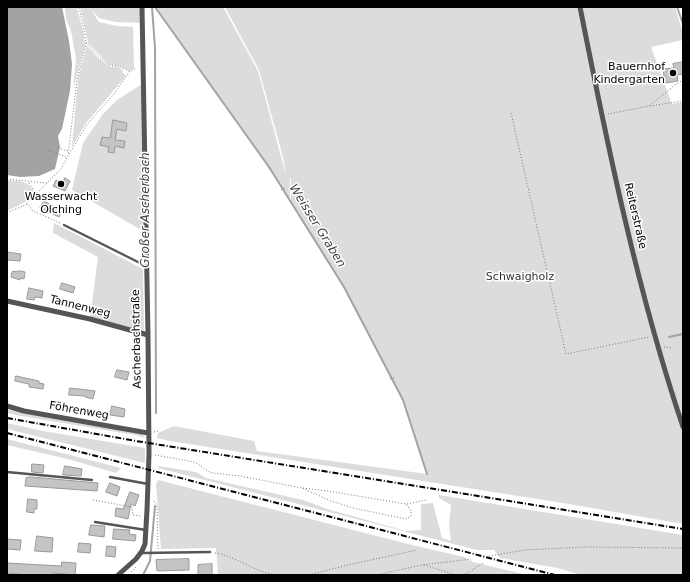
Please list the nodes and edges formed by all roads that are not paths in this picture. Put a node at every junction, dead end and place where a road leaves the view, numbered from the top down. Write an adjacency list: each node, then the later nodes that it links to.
1 (142, 7): 4 (street, Ascherbachstraße)
2 (580, 7): 8 (street, Reiterstraße)
3 (64, 224): 4 (lane)
4 (146, 266): 6 (street, Ascherbachstraße)
5 (7, 301): 6 (street, Tannenweg)
6 (148, 335): 9 (street, Ascherbachstraße)
7 (7, 406): 9 (street, Föhrenweg)
8 (683, 427)
9 (151, 433): 13 (street, Ascherbachstraße)
10 (7, 472): 12 (lane)
11 (110, 477): 13 (lane)
12 (92, 480)
13 (148, 481): 15 (street, Ascherbachstraße)
14 (95, 522): 15 (lane)
15 (146, 530): 17 (street, Ascherbachstraße)
16 (210, 552): 17 (lane)
17 (141, 553): 18 (street)
18 (118, 575)

